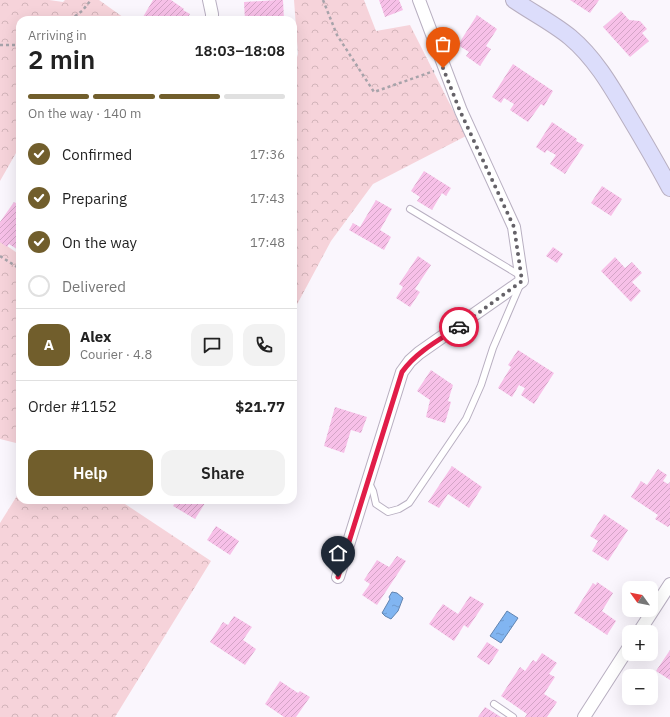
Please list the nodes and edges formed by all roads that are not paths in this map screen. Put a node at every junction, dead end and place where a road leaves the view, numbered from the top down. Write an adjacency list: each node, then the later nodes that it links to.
1 (209, 0): 4 (street)
2 (419, 0): 7 (street)
3 (514, 0): 5 (main road)
4 (212, 16)
5 (670, 188)
6 (410, 209): 7 (lane)
7 (521, 279): 8 (street); 8 (lane)
8 (368, 482): 9 (street)
9 (338, 577)
10 (670, 584): 11 (street)
11 (644, 625)
12 (622, 658): 15 (street)
13 (494, 704): 14 (lane)
14 (513, 717)
15 (584, 717)

